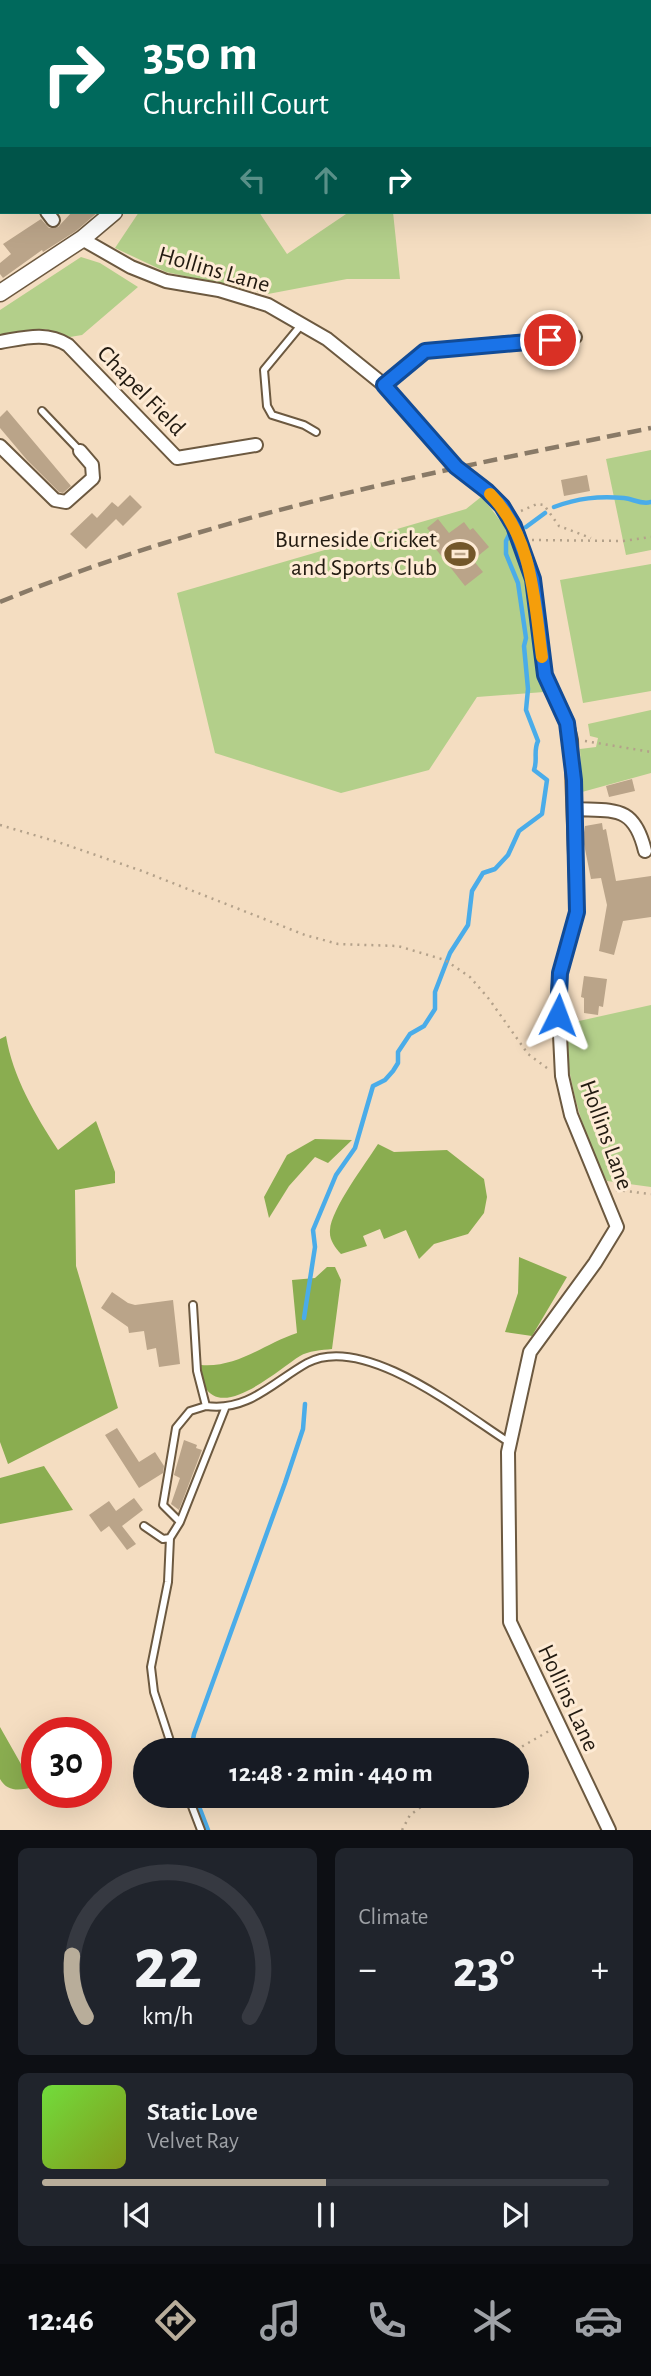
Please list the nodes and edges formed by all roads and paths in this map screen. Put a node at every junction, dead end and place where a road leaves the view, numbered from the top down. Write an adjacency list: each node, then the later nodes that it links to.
1 (112, 214): 2 (street)
2 (82, 239): 3 (street); 4 (street, Hollins Lane)
3 (2, 287)
4 (302, 324): 7 (street, Hollins Lane); 9 (lane)
5 (575, 337): 7 (street)
6 (0, 342): 10 (street, Chapel Field)
7 (384, 385): 13 (street, Hollins Lane)
8 (42, 411): 12 (lane)
9 (316, 432)
10 (256, 444)
11 (0, 446): 12 (street)
12 (80, 451)
13 (509, 518): 15 (path); 16 (street, Hollins Lane)
14 (651, 537): 15 (path)
15 (596, 539): 16 (path)
16 (520, 540): 17 (street, Hollins Lane)
17 (571, 740): 18 (path); 19 (street, Hollins Lane)
18 (651, 752)
19 (574, 809): 21 (street); 22 (street, Hollins Lane)
20 (0, 825): 22 (path)
21 (645, 851)
22 (562, 1076): 23 (street, Hollins Lane)
23 (603, 1188): 24 (path); 28 (street, Hollins Lane)
24 (651, 1194)
25 (193, 1305): 26 (lane)
26 (205, 1406): 27 (lane); 29 (lane)
27 (226, 1406): 28 (lane); 29 (lane)
28 (510, 1443): 39 (street, Hollins Lane)
29 (180, 1522): 31 (lane)
30 (144, 1526): 31 (lane)
31 (170, 1538): 33 (lane)
32 (549, 1731): 34 (path)
33 (169, 1738)
34 (529, 1743)
35 (193, 1808): 37 (lane)
36 (420, 1808): 38 (path)
37 (201, 1830)
38 (402, 1830)
39 (609, 1830)

